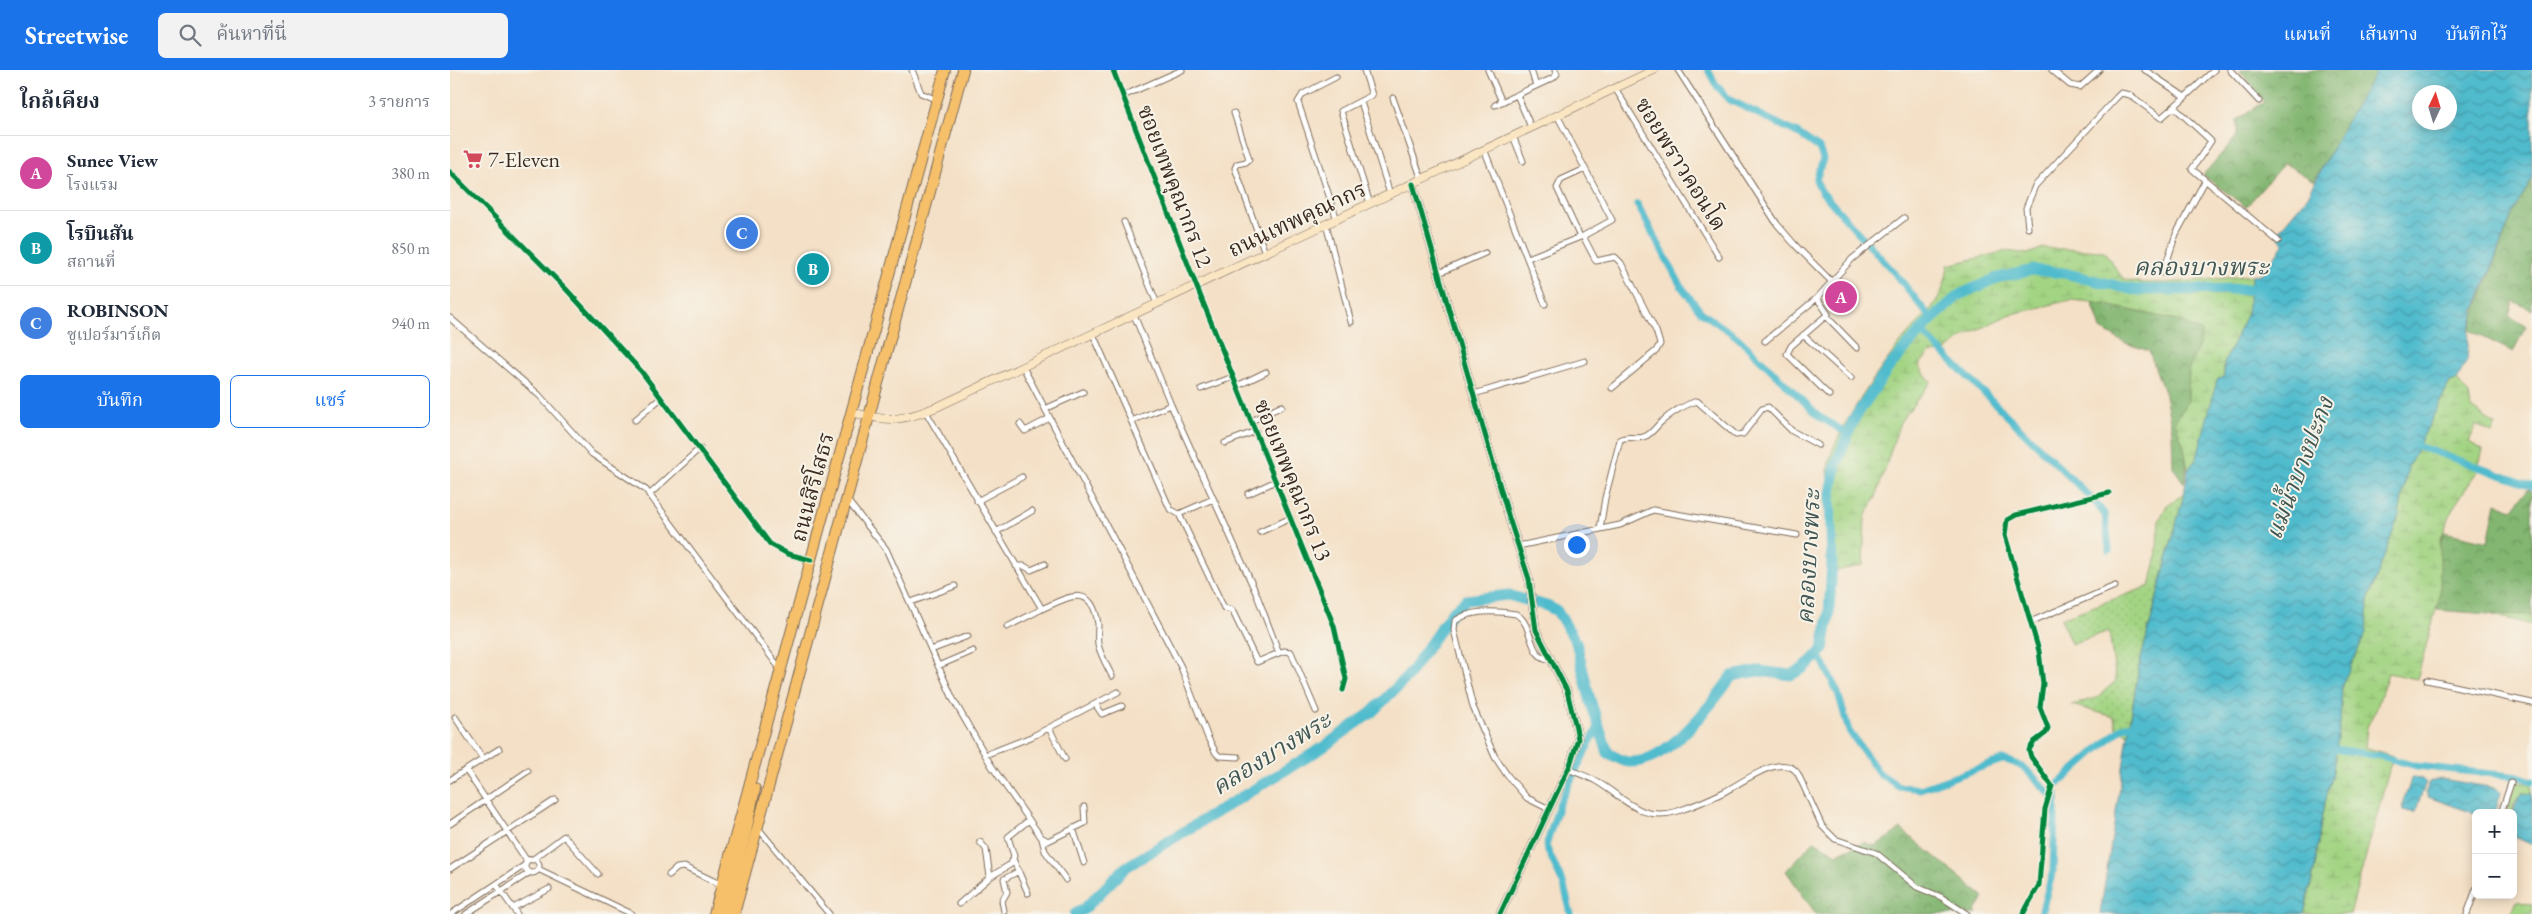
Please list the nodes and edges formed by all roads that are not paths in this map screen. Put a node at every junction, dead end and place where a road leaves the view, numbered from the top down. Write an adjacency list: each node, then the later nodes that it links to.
1 (912, 70): 24 (street)
2 (946, 70): 24 (highway, ถนนสิริโสธร)
3 (963, 70): 86 (highway, ถนนสิริโสธร)
4 (1113, 70): 21 (street, ซอยเทพคุณากร 12)
5 (1182, 70): 21 (street)
6 (1364, 70): 25 (street)
7 (1488, 70): 26 (street)
8 (1531, 70): 18 (street)
9 (1555, 70): 18 (street)
10 (1654, 70): 19 (main road, ถนนเทพคุณากร)
11 (1678, 70): 56 (street)
12 (2052, 70): 13 (street)
13 (2099, 70)
14 (2145, 70): 22 (street)
15 (2214, 70): 22 (street)
16 (2230, 70): 27 (street)
17 (1336, 78): 44 (street)
18 (1536, 86): 20 (street)
19 (1615, 88): 31 (main road, ถนนเทพคุณากร); 52 (street, ซอยพราวคอนโด)
20 (1517, 95): 26 (street); 32 (street)
21 (1123, 96): 57 (street, ซอยเทพคุณากร 12)
22 (2186, 97): 29 (street)
23 (1393, 98): 38 (street)
24 (937, 101): 84 (highway, ถนนสิริโสธร)
25 (1361, 102): 41 (street); 42 (street)
26 (1502, 102): 28 (street)
27 (2259, 102)
28 (1495, 105)
29 (2174, 107): 39 (street); 47 (street)
30 (1234, 113): 50 (street)
31 (1557, 115): 32 (main road, ถนนเทพคุณากร); 36 (street)
32 (1531, 127): 33 (main road, ถนนเทพคุณากร)
33 (1513, 136): 34 (main road, ถนนเทพคุณากร); 35 (street)
34 (1484, 149): 38 (main road, ถนนเทพคุณากร); 53 (street)
35 (1523, 161)
36 (1585, 169): 48 (street); 48 (street)
37 (450, 172): 80 (street)
38 (1422, 180): 40 (main road, ถนนเทพคุณากร)
39 (2205, 181): 49 (street); 55 (street)
40 (1413, 184): 41 (main road, ถนนเทพคุณากร); 54 (main road)
41 (1390, 194): 42 (main road, ถนนเทพคุณากร)
42 (1370, 204): 44 (main road, ถนนเทพคุณากร)
43 (1904, 218): 56 (street)
44 (1336, 220): 46 (main road, ถนนเทพคุณากร)
45 (1124, 222): 59 (street)
46 (1326, 224): 50 (main road, ถนนเทพคุณากร); 64 (street)
47 (2028, 228)
48 (1582, 237): 53 (street); 75 (street)
49 (2278, 242)
50 (1265, 253): 57 (main road, ถนนเทพคุณากร)
51 (1485, 253): 54 (street)
52 (1719, 257)
53 (1528, 258): 60 (street)
54 (1439, 273): 78 (main road)
55 (2163, 273)
56 (1831, 281): 58 (street)
57 (1196, 286): 59 (main road, ถนนเทพคุณากร); 72 (street, ซอยเทพคุณากร 13)
58 (1817, 298): 62 (street); 67 (street)
59 (1156, 304): 61 (main road, ถนนเทพคุณากร)
60 (1545, 304)
61 (1134, 314): 65 (main road, ถนนเทพคุณากร); 81 (street)
62 (1827, 317): 66 (street); 68 (street)
63 (450, 318): 99 (street)
64 (1351, 322)
65 (1093, 334): 70 (main road, ถนนเทพคุณากร); 89 (street)
66 (1803, 335): 73 (street); 79 (street)
67 (1766, 341)
68 (1856, 348)
69 (1585, 361): 78 (street)
70 (1023, 367): 83 (street); 85 (main road, ถนนเทพคุณากร)
71 (1266, 372): 74 (street)
72 (1233, 377): 74 (street, ซอยเทพคุณากร 13); 76 (street)
73 (1851, 378)
74 (1237, 386): 90 (street, ซอยเทพคุณากร 13)
75 (1612, 388)
76 (1201, 389)
77 (1083, 392): 83 (street)
78 (1474, 394): 111 (main road)
79 (1829, 395)
80 (662, 398): 88 (street); 95 (street)
81 (1171, 405): 89 (street); 101 (street)
82 (1282, 406): 90 (street)
83 (1045, 409): 87 (street)
84 (852, 412): 86 (main road, ถนนเทพคุณากร); 112 (highway, ถนนสิริโสธร)
85 (926, 412): 86 (main road, ถนนเทพคุณากร); 103 (street)
86 (869, 417): 102 (highway, ถนนสิริโสธร)
87 (1050, 418): 91 (street); 141 (street)
88 (635, 420)
89 (1131, 420): 105 (street)
90 (1252, 421): 92 (street, ซอยเทพคุณากร 13)
91 (1020, 424)
92 (1256, 431): 93 (street); 97 (street, ซอยเทพคุณากร 13)
93 (1225, 443)
94 (1818, 445): 107 (street)
95 (700, 448): 99 (street); 112 (street)
96 (1022, 477): 103 (street)
97 (1276, 481): 100 (street); 106 (street, ซอยเทพคุณากร 13)
98 (2109, 493): 119 (street)
99 (650, 494): 127 (street)
100 (1248, 494)
101 (1213, 499): 105 (street); 124 (street)
102 (847, 500): 117 (street); 156 (highway, ถนนสิริโสธร)
103 (977, 501): 108 (street)
104 (1032, 511): 108 (street)
105 (1179, 514): 124 (street)
106 (1291, 518): 109 (street); 130 (street, ซอยเทพคุณากร 13)
107 (1600, 529): 110 (street); 111 (street)
108 (996, 532): 114 (street)
109 (1260, 532)
110 (1797, 535)
111 (1518, 546): 125 (main road)
112 (812, 560): 127 (highway, ถนนสิริโสธร)
113 (1045, 564): 114 (street)
114 (1016, 566): 118 (street)
115 (955, 586): 117 (street)
116 (2115, 586): 119 (street)
117 (911, 602): 122 (street)
118 (1042, 609): 120 (street); 128 (street)
119 (2030, 622): 191 (street)
120 (1007, 627)
121 (968, 636): 122 (street)
122 (931, 650): 126 (street)
123 (973, 651): 126 (street)
124 (1279, 653): 135 (street)
125 (1551, 660): 144 (main road); 152 (street)
126 (938, 666): 140 (street)
127 (781, 670): 138 (highway, ถนนสิริโสธร)
128 (1112, 676)
129 (2428, 680): 132 (street)
130 (1343, 690)
131 (1118, 692): 133 (street)
132 (2532, 703)
133 (1094, 704): 134 (street); 137 (street)
134 (1122, 706)
135 (1316, 712)
136 (455, 717): 142 (street)
137 (1049, 728): 140 (street); 143 (street)
138 (763, 738): 173 (highway, ถนนสิริโสธร); 186 (highway)
139 (499, 749): 142 (street)
140 (985, 755): 154 (street)
141 (1238, 758)
142 (483, 759): 145 (street)
143 (1065, 759)
144 (1568, 769): 152 (main road); 190 (street)
145 (466, 770): 147 (street); 149 (street)
146 (528, 771): 149 (street)
147 (451, 778)
148 (2511, 783): 153 (street)
149 (486, 799): 155 (street); 158 (street)
150 (555, 800): 158 (street)
151 (1084, 807): 157 (street)
152 (1549, 809): 189 (main road)
153 (2502, 809)
154 (1028, 820): 159 (street); 161 (street)
155 (450, 824)
156 (758, 828): 187 (highway, ถนนสิริโสธร); 188 (street)
157 (1073, 828): 159 (street); 163 (street)
158 (508, 831): 162 (street); 164 (street)
159 (1042, 839): 171 (street)
160 (980, 842): 170 (street)
161 (1013, 859): 166 (street); 170 (street)
162 (528, 862): 165 (street); 167 (street); 168 (street); 172 (street)
163 (1084, 863)
164 (450, 869)
165 (538, 869): 167 (street); 184 (street)
166 (1019, 871): 176 (street); 180 (street)
167 (529, 873): 175 (street)
168 (598, 874)
169 (669, 875): 173 (street)
170 (990, 877): 178 (street)
171 (1066, 880)
172 (496, 884): 175 (street); 181 (street)
173 (722, 885): 185 (highway, ถนนสิริโสธร)
174 (549, 888): 179 (street)
175 (501, 890): 179 (street); 182 (street)
176 (1028, 893)
177 (2472, 899): 192 (street)
178 (958, 904)
179 (513, 908): 183 (street)
180 (1004, 911)
181 (451, 914)
182 (466, 914)
183 (517, 914)
184 (632, 914)
185 (714, 914)
186 (724, 914)
187 (734, 914)
188 (829, 914)
189 (1500, 914)
190 (1967, 914)
191 (2023, 914)
192 (2467, 914)

